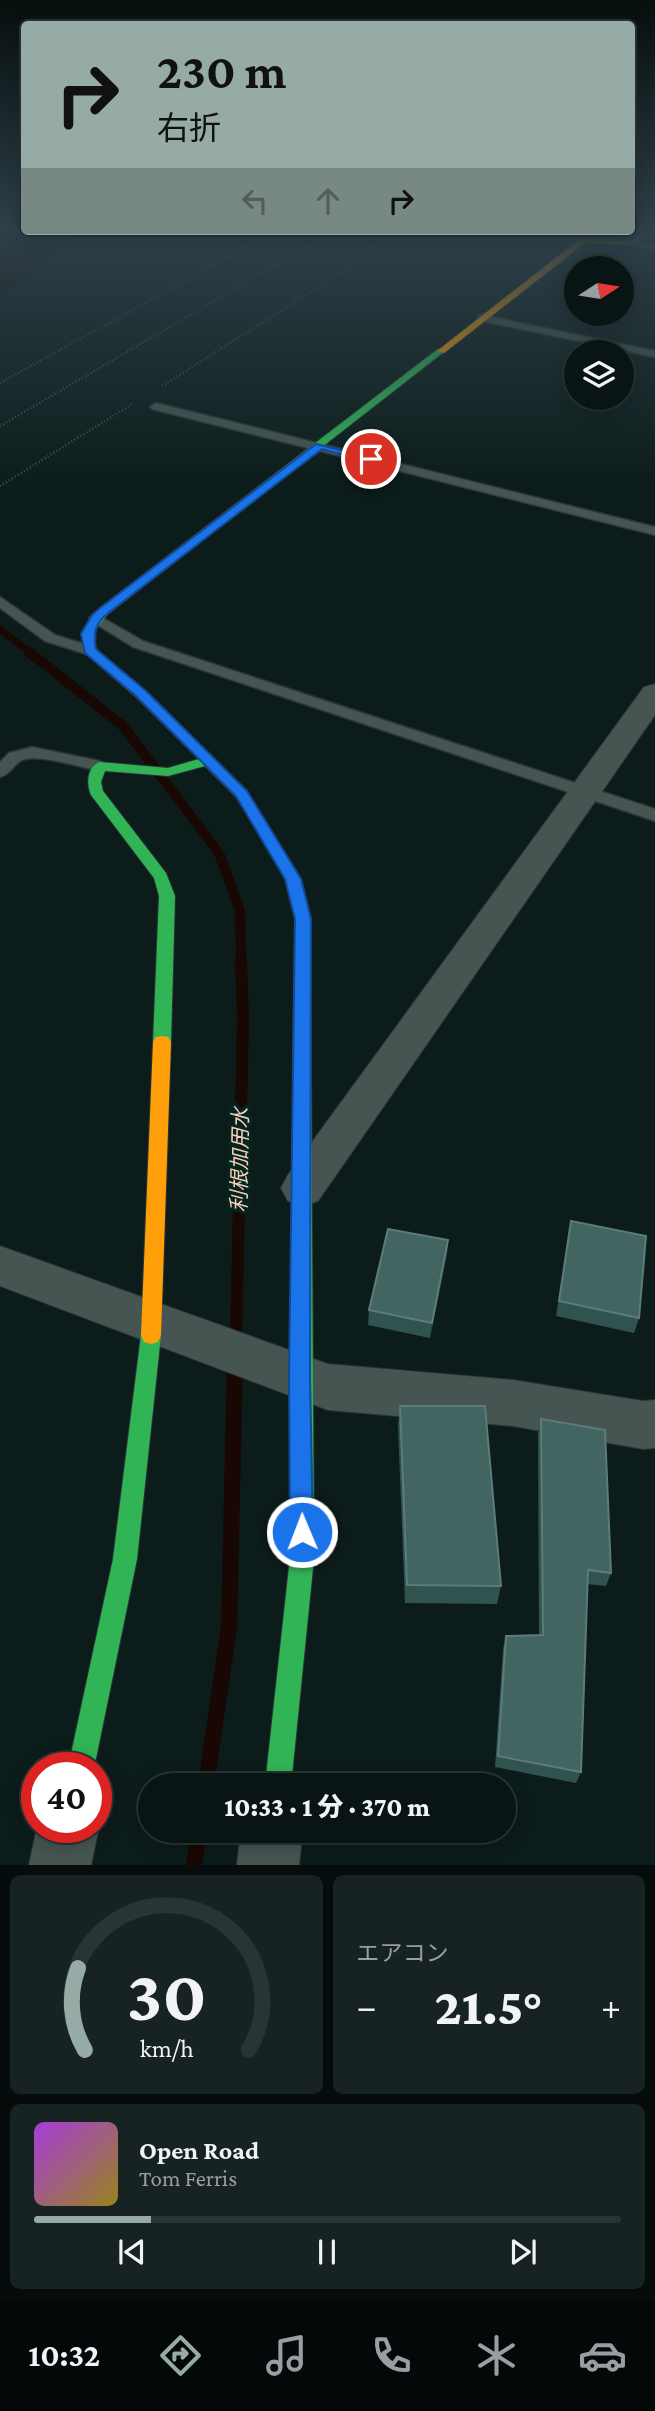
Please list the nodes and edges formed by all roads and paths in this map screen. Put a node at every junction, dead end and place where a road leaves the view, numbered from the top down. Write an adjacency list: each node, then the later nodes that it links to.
1 (122, 316): 7 (path)
2 (188, 316): 11 (path)
3 (273, 316): 8 (path)
4 (485, 316): 5 (street)
5 (482, 318): 6 (lane); 12 (street)
6 (655, 354)
7 (0, 383)
8 (160, 387)
9 (137, 401): 13 (path)
10 (156, 407): 12 (lane)
11 (0, 426)
12 (320, 446): 14 (lane); 16 (street)
13 (0, 486)
14 (655, 531)
15 (0, 601): 17 (lane)
16 (96, 618): 17 (street); 22 (lane)
17 (89, 650): 19 (street)
18 (655, 693): 22 (street)
19 (206, 761): 20 (street); 24 (street)
20 (100, 766): 21 (lane); 26 (street)
21 (0, 772)
22 (585, 791): 23 (lane); 24 (street)
23 (655, 815)
24 (303, 1188): 27 (street)
25 (0, 1266): 26 (street)
26 (152, 1322): 27 (street); 29 (street)
27 (300, 1376): 28 (street); 30 (street)
28 (655, 1423)
29 (83, 1752)
30 (279, 1773)
31 (65, 1843): 33 (street)
32 (271, 1843): 34 (street)
33 (60, 1865)
34 (268, 1865)

